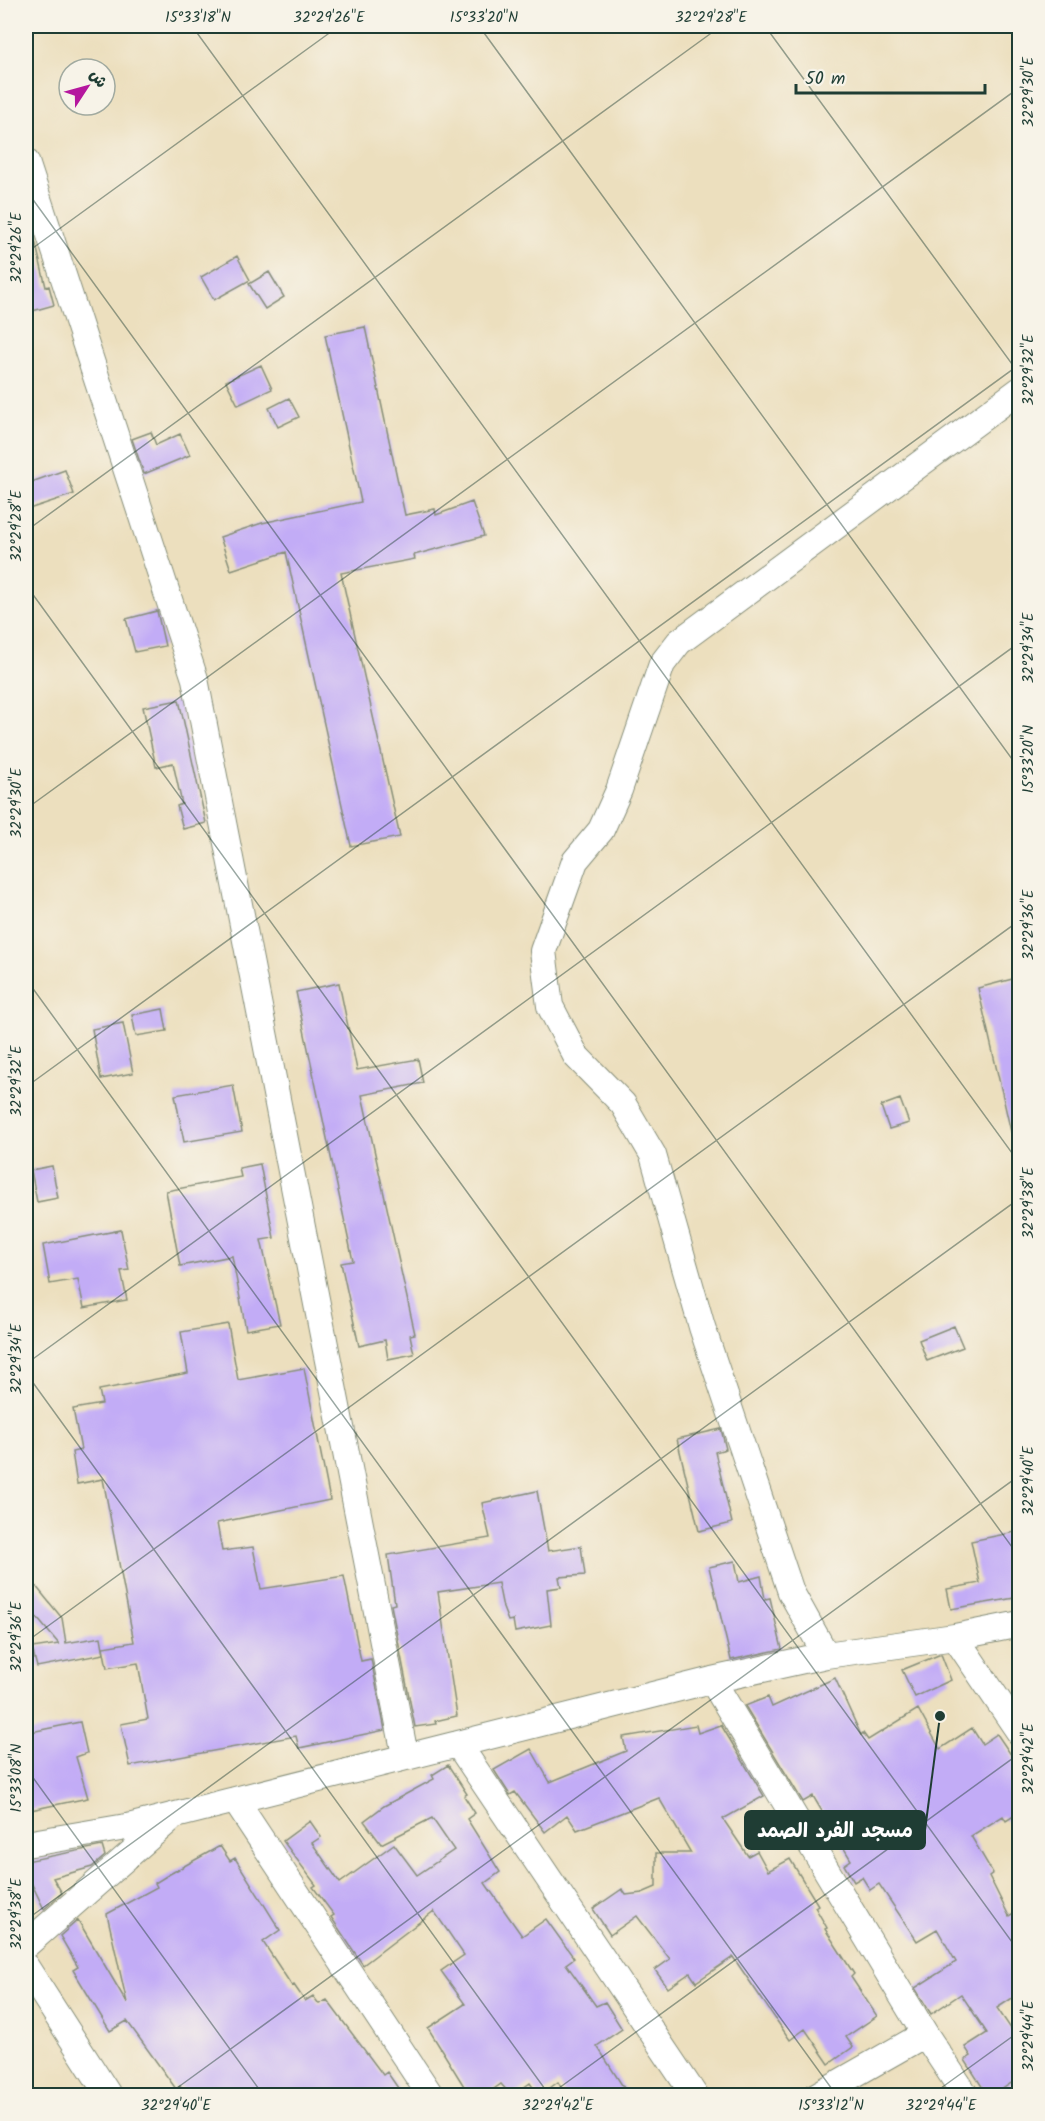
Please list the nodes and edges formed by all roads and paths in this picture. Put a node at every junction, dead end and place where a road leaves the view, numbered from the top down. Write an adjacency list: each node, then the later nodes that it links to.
1 (26, 162): 2 (street)
2 (31, 198): 10 (street)
3 (1020, 390): 6 (street)
4 (1020, 1624): 5 (street)
5 (955, 1636): 6 (street); 8 (street)
6 (826, 1655): 7 (street)
7 (712, 1680): 9 (street); 16 (street)
8 (1020, 1733)
9 (458, 1744): 10 (street); 19 (street)
10 (405, 1755): 11 (street)
11 (235, 1800): 12 (street); 18 (street)
12 (174, 1816): 13 (street); 14 (street)
13 (26, 1844)
14 (26, 1945)
15 (26, 1967): 17 (street)
16 (924, 2034): 20 (street); 21 (street)
17 (109, 2096)
18 (431, 2096)
19 (695, 2096)
20 (816, 2096)
21 (966, 2096)

